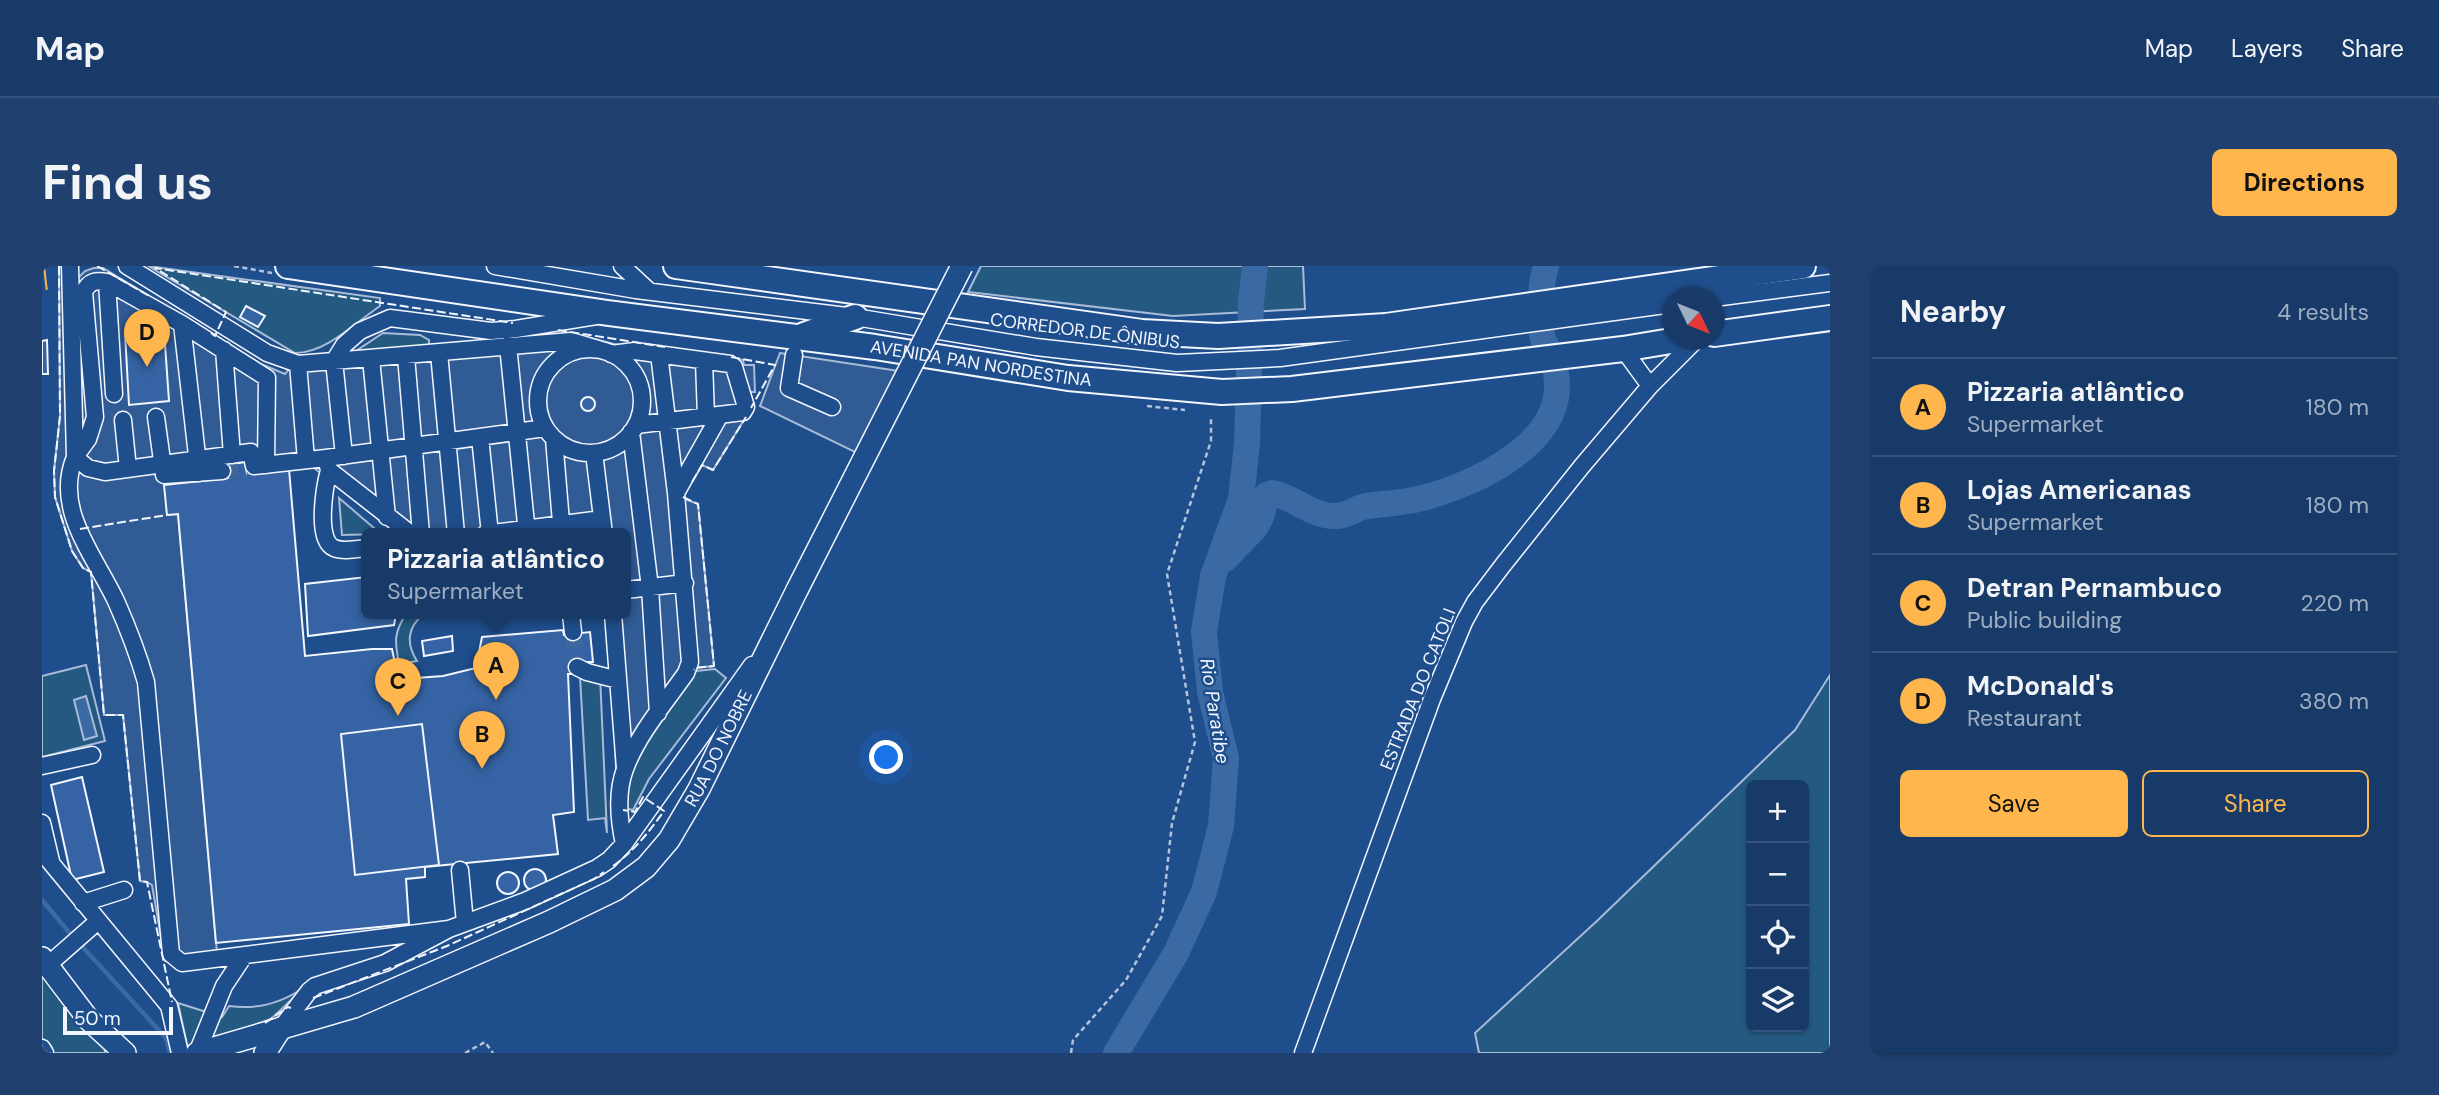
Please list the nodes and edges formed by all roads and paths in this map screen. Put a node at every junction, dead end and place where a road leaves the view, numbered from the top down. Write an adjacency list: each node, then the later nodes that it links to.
1 (70, 266): 57 (street)
2 (127, 266): 30 (street)
3 (288, 266): 17 (highway, AVENIDA PAN NORDESTINA)
4 (495, 266): 13 (street, CORREDOR DE ÔNIBUS)
5 (622, 266): 13 (street)
6 (676, 266): 23 (highway)
7 (962, 266): 81 (main road, RUA DO NOBRE, bridge)
8 (1709, 266): 11 (highway)
9 (1803, 266): 11 (highway)
10 (107, 282): 20 (street); 40 (street); 57 (street)
11 (1689, 282): 15 (highway)
12 (1830, 283): 14 (street)
13 (649, 291): 18 (street, CORREDOR DE ÔNIBUS)
14 (1725, 297)
15 (1605, 304): 16 (street); 23 (highway)
16 (1662, 304)
17 (608, 313): 25 (highway, AVENIDA PAN NORDESTINA); 36 (street)
18 (855, 317): 23 (street, CORREDOR DE ÔNIBUS); 25 (highway)
19 (1830, 318): 21 (highway)
20 (182, 324): 27 (street); 61 (street)
21 (1725, 332)
22 (1662, 342): 26 (highway, AVENIDA PAN NORDESTINA)
23 (1294, 344)
24 (508, 345): 29 (street); 31 (street); 48 (street)
25 (797, 346): 26 (highway, AVENIDA PAN NORDESTINA); 41 (street)
26 (1616, 349): 39 (street)
27 (224, 350): 38 (street); 55 (street)
28 (1686, 350): 39 (street, ESTRADA DO CATOLI)
29 (606, 352): 32 (street); 47 (street); 49 (street)
30 (267, 353): 37 (street); 38 (street)
31 (439, 353): 33 (street); 51 (street)
32 (659, 354): 35 (street); 46 (street)
33 (406, 356): 34 (street); 52 (street)
34 (371, 359): 36 (street); 53 (street)
35 (704, 360): 42 (street); 42 (street)
36 (334, 361): 37 (street); 56 (street)
37 (298, 364): 58 (street)
38 (267, 378): 60 (street)
39 (1650, 386): 113 (street, ESTRADA DO CATOLI)
40 (114, 394)
41 (832, 407)
42 (713, 416): 46 (street); 65 (street)
43 (1211, 416): 112 (path)
44 (156, 417): 63 (street)
45 (122, 420): 62 (street)
46 (669, 421): 47 (street); 65 (street)
47 (633, 428): 54 (street); 77 (street)
48 (516, 432): 49 (street); 50 (street); 72 (street)
49 (549, 434): 54 (street); 73 (street)
50 (480, 437): 51 (street); 71 (street)
51 (449, 442): 52 (street); 70 (street)
52 (415, 446): 53 (street); 69 (street)
53 (380, 451): 56 (street); 66 (street)
54 (594, 453): 67 (street)
55 (232, 455): 60 (street); 61 (street)
56 (344, 456): 59 (street)
57 (75, 457): 62 (street); 98 (street)
58 (306, 460): 59 (street); 60 (street)
59 (327, 464): 66 (street); 75 (street)
60 (266, 465)
61 (198, 466): 63 (street); 64 (street)
62 (128, 469): 63 (street)
63 (163, 470)
64 (222, 471)
65 (676, 494): 76 (street)
66 (387, 517): 68 (street)
67 (603, 526): 74 (street)
68 (403, 528)
69 (421, 528)
70 (456, 528)
71 (489, 528)
72 (527, 528)
73 (562, 528)
74 (576, 528)
75 (361, 548)
76 (685, 583): 77 (street); 85 (street)
77 (650, 588): 78 (street); 85 (street)
78 (631, 590)
79 (572, 619): 82 (street)
80 (613, 619): 84 (street)
81 (778, 630): 90 (street); 102 (main road, RUA DO NOBRE)
82 (573, 632)
83 (578, 667): 84 (street)
84 (618, 680): 88 (street)
85 (658, 713): 88 (street)
86 (92, 755): 87 (street)
87 (42, 766)
88 (625, 768): 90 (street)
89 (42, 823): 91 (street)
90 (624, 845): 96 (street)
91 (47, 858): 94 (street)
92 (460, 870): 96 (street)
93 (124, 890): 94 (street)
94 (83, 903): 95 (street)
95 (98, 921): 99 (street); 107 (street)
96 (457, 926): 97 (street); 100 (street)
97 (381, 939): 98 (street); 100 (street)
98 (244, 956): 108 (street)
99 (45, 961): 101 (main road)
100 (385, 963): 102 (street)
101 (89, 1020): 105 (main road); 106 (main road)
102 (281, 1028): 108 (main road, RUA DO NOBRE); 109 (main road)
103 (42, 1048): 104 (street)
104 (46, 1053)
105 (99, 1053)
106 (125, 1053)
107 (180, 1053)
108 (197, 1053)
109 (265, 1053)
110 (465, 1053): 111 (path)
111 (493, 1053)
112 (1071, 1053)
113 (1303, 1053)

